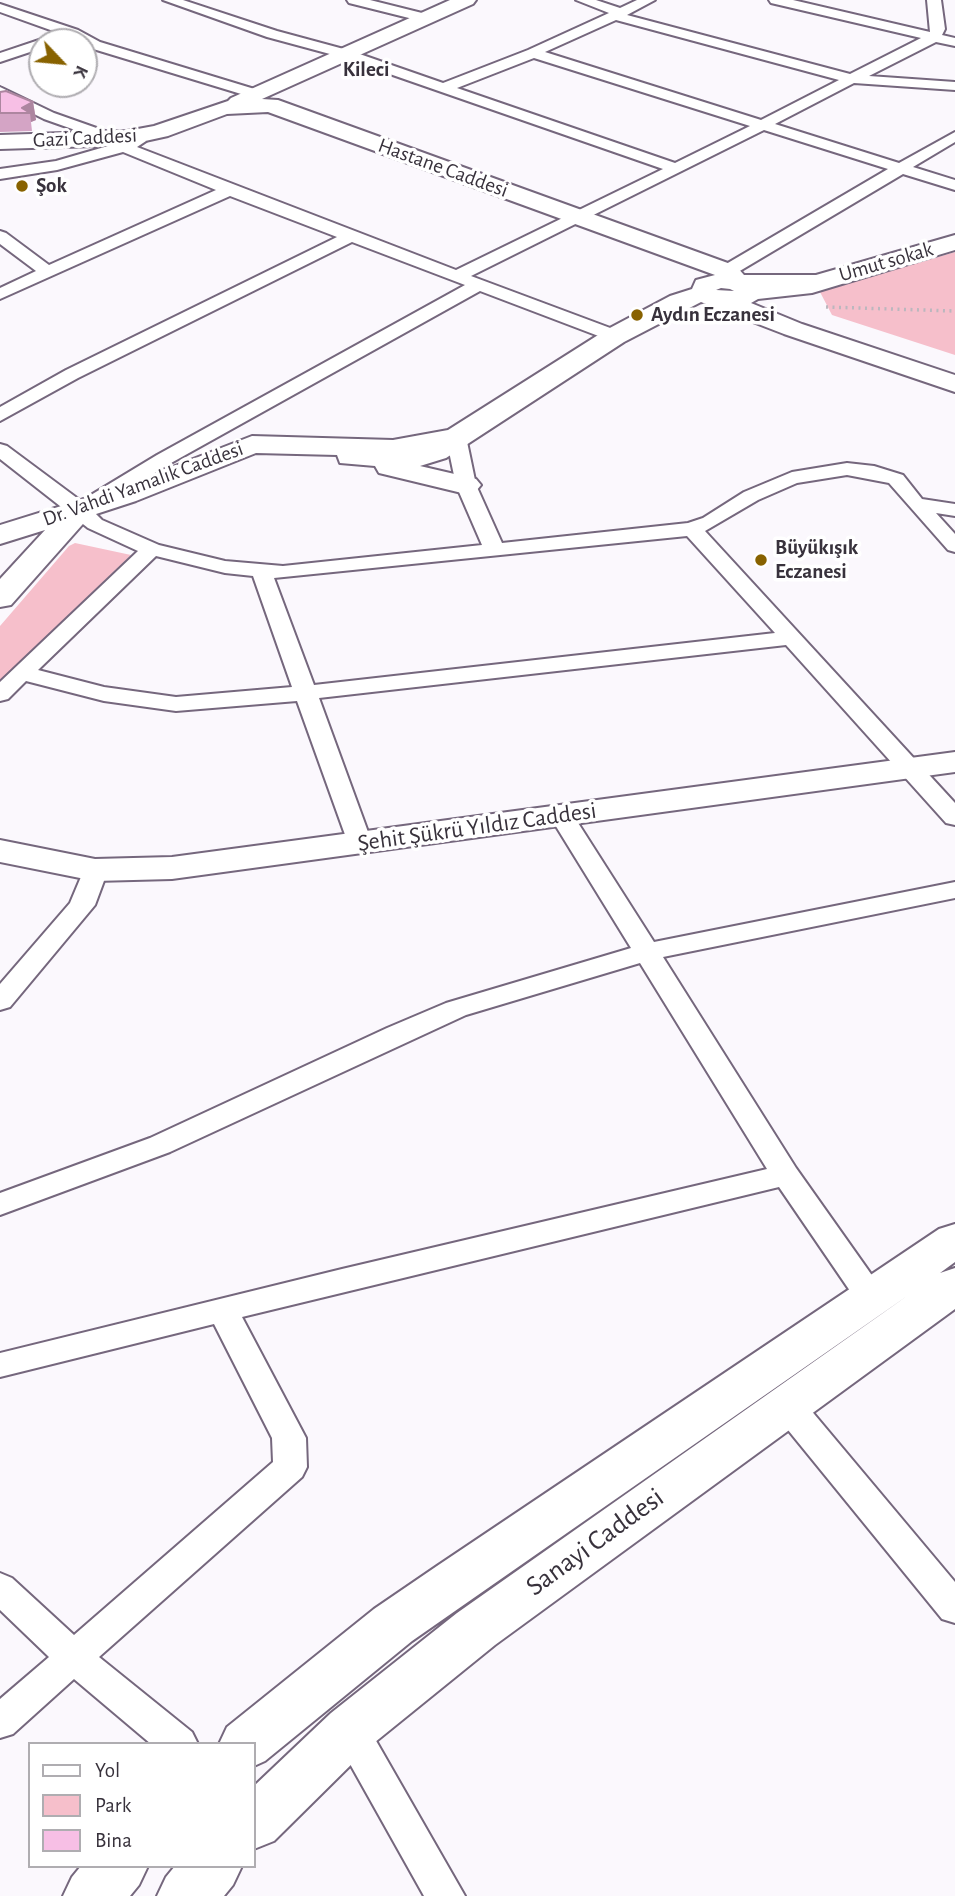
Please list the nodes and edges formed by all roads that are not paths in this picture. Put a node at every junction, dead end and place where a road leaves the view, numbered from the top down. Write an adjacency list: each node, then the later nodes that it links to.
1 (170, 0): 17 (street)
2 (354, 0): 10 (street)
3 (466, 0): 10 (street)
4 (583, 0): 9 (street)
5 (648, 0): 9 (street)
6 (776, 0): 12 (street)
7 (934, 0): 12 (street)
8 (4, 11): 11 (street)
9 (619, 14): 16 (street); 19 (street)
10 (425, 18): 17 (street)
11 (57, 28)
12 (934, 37): 13 (street); 19 (street)
13 (955, 42)
14 (98, 45): 23 (street)
15 (28, 48): 18 (street)
16 (533, 53): 21 (street); 24 (street)
17 (345, 54): 21 (street); 23 (street)
18 (1, 57)
19 (852, 79): 20 (street); 24 (street)
20 (955, 86)
21 (441, 89): 28 (street)
22 (0, 92): 27 (street)
23 (258, 101): 27 (street, Gazi Caddesi); 33 (street, Hastane Caddesi)
24 (759, 125): 28 (street); 29 (street)
25 (955, 136): 29 (street)
26 (0, 142): 27 (street, Gazi Caddesi)
27 (119, 143): 30 (street); 32 (street)
28 (674, 169): 33 (street)
29 (899, 169): 31 (street); 40 (street)
30 (0, 174)
31 (955, 185)
32 (229, 190): 35 (street); 37 (street)
33 (574, 217): 38 (street); 40 (street, Hastane Caddesi)
34 (0, 236): 37 (street)
35 (351, 236): 38 (street); 46 (street)
36 (955, 242): 42 (street, Umut sokak)
37 (47, 272): 41 (street)
38 (457, 276): 39 (street)
39 (480, 284): 43 (street); 53 (street)
40 (726, 287): 42 (street, Hastane Caddesi); 42 (street); 43 (street, Dr. Vahdi Yamalık Caddesi); 45 (street, Hastane Caddesi)
41 (0, 294)
42 (806, 299): 44 (street, Hastane Caddesi)
43 (615, 336): 47 (street, Dr. Vahdi Yamalık Caddesi)
44 (955, 372)
45 (955, 384)
46 (0, 415)
47 (456, 437): 48 (street, Dr. Vahdi Yamalık Caddesi); 50 (street, Dr. Vahdi Yamalık Caddesi); 51 (street)
48 (288, 444): 50 (street, Dr. Vahdi Yamalık Caddesi); 53 (street, Dr. Vahdi Yamalık Caddesi)
49 (0, 450): 53 (street)
50 (350, 457): 51 (street, Dr. Vahdi Yamalık Caddesi)
51 (466, 485): 59 (street)
52 (916, 504): 54 (street); 55 (street); 57 (street)
53 (80, 510): 56 (street, Dr. Vahdi Yamalık Caddesi); 58 (street); 61 (street)
54 (955, 510)
55 (692, 529): 59 (street); 62 (street)
56 (0, 535)
57 (955, 545)
58 (152, 549): 60 (street); 63 (street)
59 (494, 549): 60 (street)
60 (261, 570): 64 (street)
61 (0, 598)
62 (791, 638): 64 (street); 67 (street)
63 (21, 673): 64 (street); 65 (street)
64 (306, 693): 70 (street)
65 (0, 694)
66 (955, 762): 67 (street, Şehit Şükrü Yıldız Caddesi)
67 (909, 767): 68 (street, Şehit Şükrü Yıldız Caddesi); 69 (street)
68 (561, 815): 70 (street, Şehit Şükrü Yıldız Caddesi); 74 (street)
69 (955, 818)
70 (360, 843): 72 (street, Şehit Şükrü Yıldız Caddesi)
71 (0, 850): 72 (street, Şehit Şükrü Yıldız Caddesi)
72 (95, 870): 75 (street)
73 (955, 890): 74 (street)
74 (647, 952): 76 (street); 77 (street)
75 (0, 1001)
76 (786, 1175): 80 (street); 81 (street)
77 (0, 1204)
78 (955, 1240): 80 (street, Sanayi Caddesi)
79 (955, 1286): 83 (street, Sanayi Caddesi)
80 (872, 1299): 90 (street, Sanayi Caddesi)
81 (223, 1310): 82 (street); 86 (street)
82 (0, 1365)
83 (787, 1405): 85 (street); 88 (street, Sanayi Caddesi)
84 (0, 1588): 86 (street)
85 (955, 1608)
86 (72, 1656): 87 (street); 89 (street)
87 (0, 1722)
88 (350, 1730): 91 (street, Sanayi Caddesi); 96 (street)
89 (177, 1742)
90 (248, 1742)
91 (256, 1821)
92 (117, 1868): 94 (street)
93 (211, 1868): 95 (street)
94 (92, 1896)
95 (186, 1896)
96 (445, 1896)

